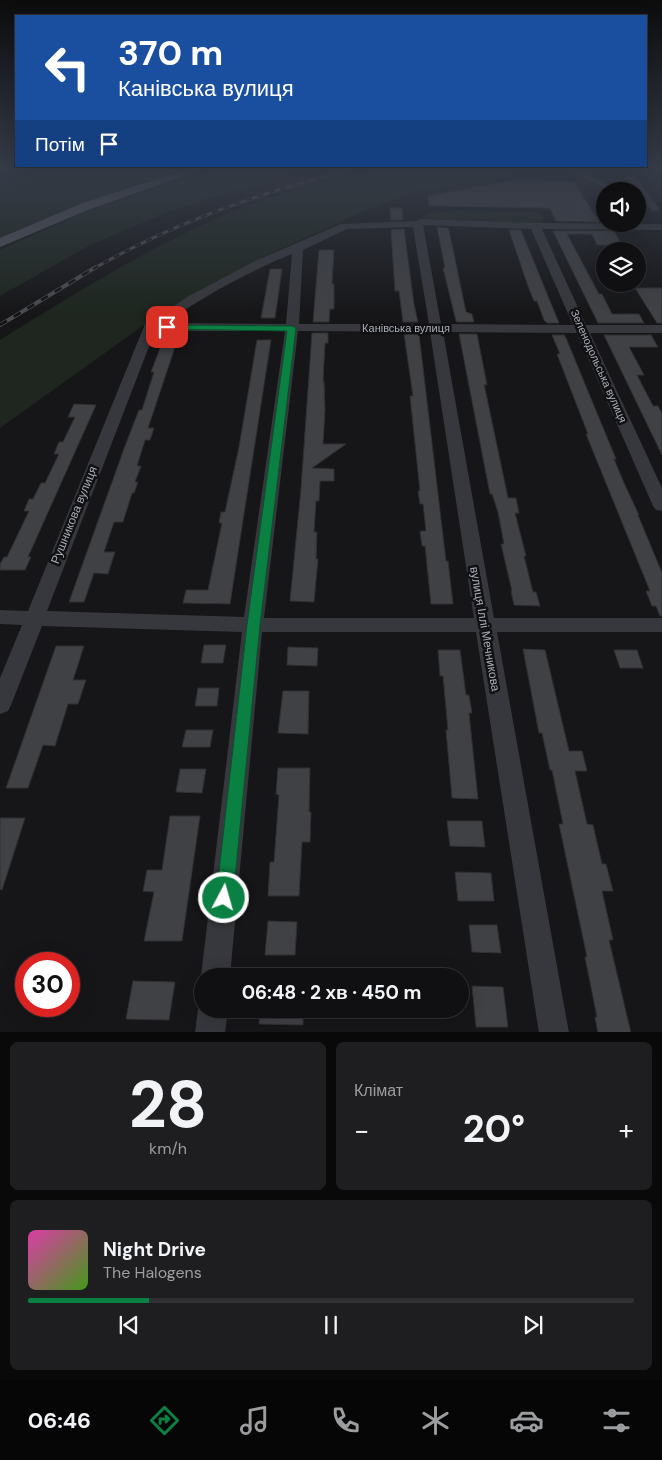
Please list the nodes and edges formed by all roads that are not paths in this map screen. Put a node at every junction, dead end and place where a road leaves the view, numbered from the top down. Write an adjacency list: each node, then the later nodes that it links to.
1 (60, 217): 5 (main road)
2 (418, 224): 3 (street); 6 (street); 8 (street, вулиця Іллі Мечникова)
3 (535, 226): 4 (street); 10 (street, Зеленодольська вулиця)
4 (662, 227)
5 (0, 243)
6 (300, 247): 7 (street); 9 (street)
7 (150, 327): 9 (street, Канівська вулиця); 13 (street, Рушникова вулиця)
8 (435, 327): 9 (street, Канівська вулиця); 10 (street, Канівська вулиця); 17 (street, вулиця Іллі Мечникова)
9 (292, 328): 15 (street)
10 (583, 328): 11 (street, Канівська вулиця); 12 (street, Зеленодольська вулиця)
11 (662, 329)
12 (662, 506)
13 (34, 616): 14 (street); 15 (street); 18 (street, Рушникова вулиця)
14 (0, 617)
15 (254, 625): 17 (street); 19 (street)
16 (662, 625): 17 (street)
17 (484, 626): 22 (street, вулиця Іллі Мечникова)
18 (0, 704)
19 (217, 968)
20 (212, 1018): 21 (street)
21 (210, 1032)
22 (554, 1032)

